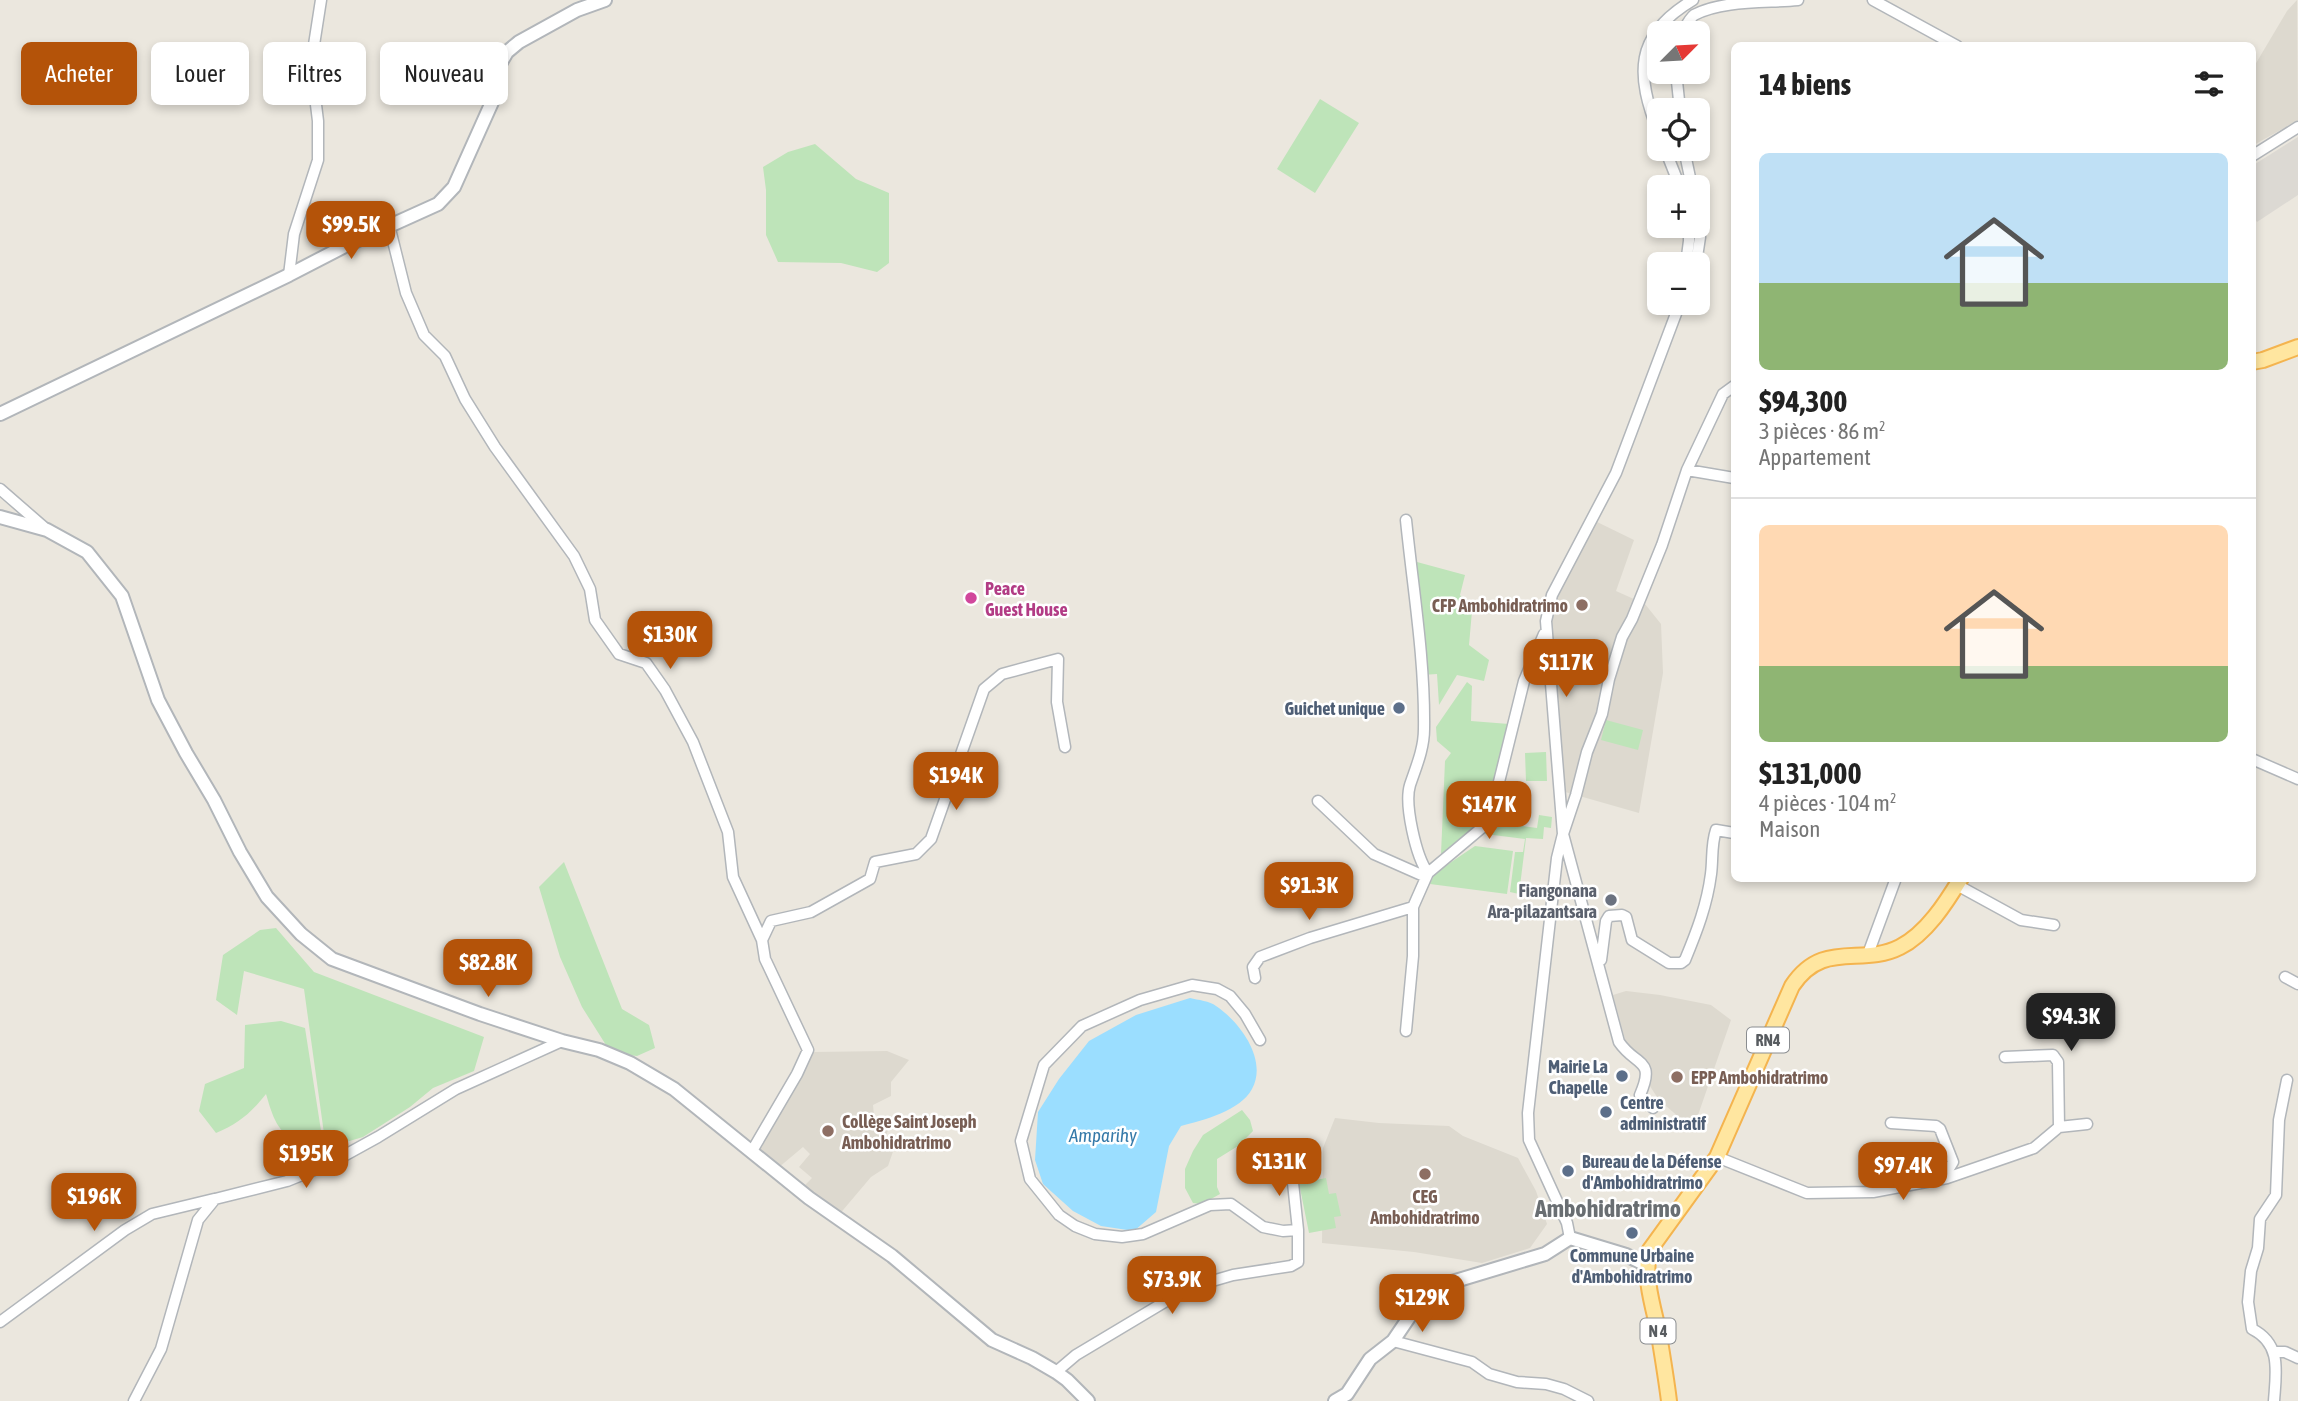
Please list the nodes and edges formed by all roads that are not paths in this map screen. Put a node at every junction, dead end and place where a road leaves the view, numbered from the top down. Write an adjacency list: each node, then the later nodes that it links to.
1 (321, 0): 12 (street)
2 (605, 0): 11 (street)
3 (1693, 0): 8 (street)
4 (1798, 0): 6 (street)
5 (1872, 0): 7 (street)
6 (1689, 21)
7 (1950, 42)
8 (1647, 98)
9 (2298, 127): 10 (street)
10 (2256, 153)
11 (389, 225): 12 (street); 36 (street)
12 (289, 275): 17 (street)
13 (1675, 315): 24 (street)
14 (2298, 347): 15 (main road)
15 (2256, 361)
16 (1731, 388): 18 (street)
17 (0, 414)
18 (1687, 470): 19 (street); 30 (street)
19 (1731, 477)
20 (0, 489): 23 (street)
21 (0, 517): 23 (street)
22 (1406, 520): 31 (street)
23 (47, 530): 44 (street)
24 (1545, 632): 30 (street); 31 (street)
25 (1065, 747): 36 (street)
26 (2256, 761): 27 (street)
27 (2298, 779)
28 (1318, 801): 31 (street)
29 (1731, 832): 38 (street)
30 (1563, 834): 38 (street); 57 (street)
31 (1427, 875): 34 (street)
32 (1895, 882): 37 (street)
33 (1959, 882): 35 (street); 37 (main road, RN4)
34 (1413, 907): 40 (street); 42 (street)
35 (2054, 925)
36 (762, 940): 51 (street)
37 (1868, 954): 52 (main road, RN4)
38 (1600, 967): 47 (street)
39 (2285, 977): 41 (street)
40 (1255, 978)
41 (2298, 984)
42 (1406, 1031)
43 (1260, 1040): 56 (street)
44 (562, 1041): 51 (street); 55 (street)
45 (2005, 1057): 50 (street)
46 (2287, 1080): 61 (street)
47 (1653, 1108)
48 (1891, 1123): 54 (street)
49 (2087, 1124): 50 (street)
50 (2059, 1127): 54 (street)
51 (752, 1151): 63 (street)
52 (1717, 1157): 54 (street); 58 (main road, RN4)
53 (1290, 1164): 56 (street)
54 (1937, 1180)
55 (215, 1199): 59 (street); 64 (street)
56 (1298, 1230): 63 (street)
57 (1570, 1238): 58 (street); 60 (street)
58 (1648, 1265): 68 (main road, N 4)
59 (0, 1322)
60 (1393, 1341): 66 (street); 67 (street)
61 (2274, 1352): 62 (street); 69 (street)
62 (2298, 1358)
63 (1056, 1372): 65 (street)
64 (134, 1401)
65 (1088, 1401)
66 (1335, 1401)
67 (1588, 1401)
68 (1669, 1401)
69 (2274, 1401)

